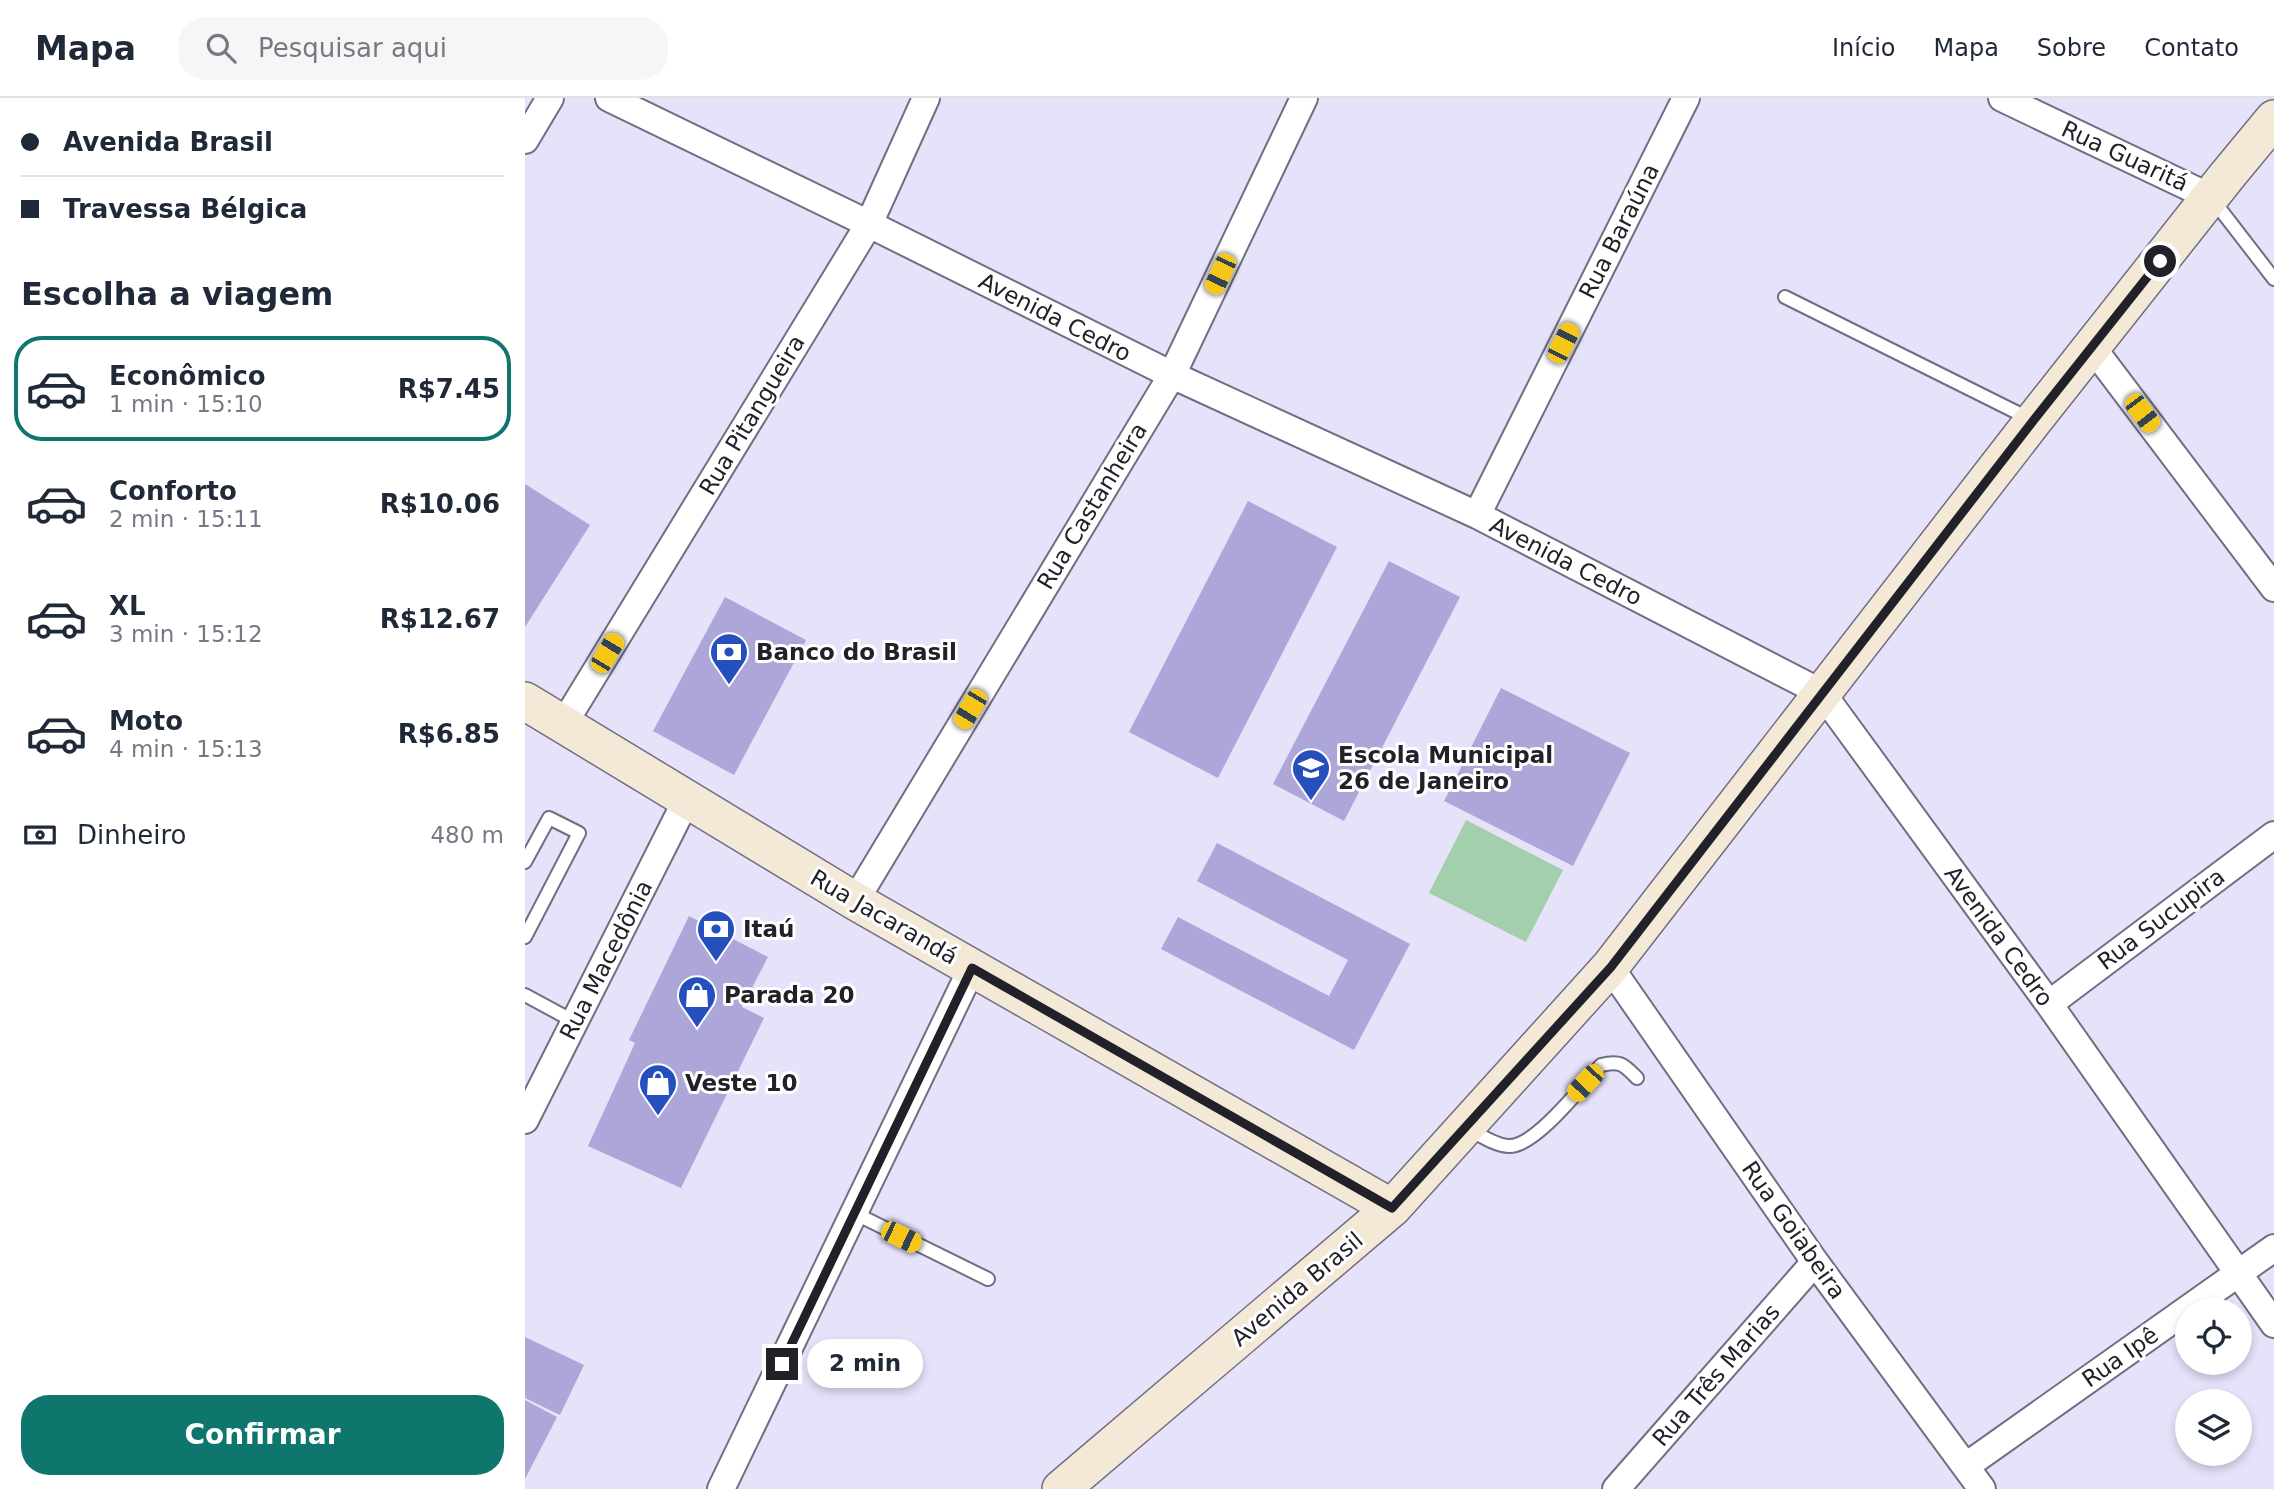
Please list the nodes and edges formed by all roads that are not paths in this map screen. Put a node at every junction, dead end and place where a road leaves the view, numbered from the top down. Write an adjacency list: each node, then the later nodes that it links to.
1 (549, 98): 8 (street)
2 (609, 98): 10 (street, Avenida Cedro)
3 (926, 98): 10 (street, Rua Pitangueira)
4 (1304, 98): 14 (street, Rua Castanheira)
5 (1686, 98): 16 (street, Rua Baraúna)
6 (2002, 98): 9 (street, Rua Guaritá)
7 (2274, 119): 9 (main road, Avenida Brasil)
8 (525, 140)
9 (2210, 197): 11 (lane); 13 (main road, Avenida Brasil)
10 (869, 224): 14 (street, Avenida Cedro); 20 (street, Rua Pitangueira)
11 (2274, 279)
12 (1785, 297): 15 (lane)
13 (2092, 347): 15 (main road, Avenida Brasil); 17 (street)
14 (1172, 375): 16 (street, Avenida Cedro); 24 (street, Rua Castanheira)
15 (2033, 421): 18 (main road, Avenida Brasil)
16 (1477, 515): 18 (street, Avenida Cedro)
17 (2274, 588)
18 (1822, 693): 26 (main road, Avenida Brasil); 30 (street, Avenida Cedro)
19 (525, 701): 20 (main road, Rua Jacarandá)
20 (563, 724): 21 (main road, Rua Jacarandá)
21 (687, 799): 24 (main road, Rua Jacarandá); 31 (street, Rua Macedônia)
22 (2274, 835): 30 (street, Rua Sucupira)
23 (525, 862): 25 (lane)
24 (855, 901): 27 (main road, Rua Jacarandá)
25 (525, 937)
26 (1611, 967): 34 (main road, Avenida Brasil); 38 (street, Rua Goiabeira)
27 (972, 968): 35 (main road, Rua Jacarandá); 36 (street)
28 (525, 995): 31 (lane)
29 (525, 1003): 31 (lane)
30 (2049, 1004): 39 (street, Avenida Cedro)
31 (573, 1025): 33 (street, Rua Macedônia)
32 (1637, 1078): 34 (lane)
33 (525, 1120)
34 (1466, 1127): 35 (main road, Avenida Brasil)
35 (1392, 1208): 44 (main road, Avenida Brasil)
36 (854, 1213): 40 (lane); 43 (street)
37 (2274, 1248): 39 (street, Rua Ipê)
38 (1815, 1262): 42 (street, Rua Goiabeira); 45 (street, Rua Três Marias)
39 (2238, 1273): 41 (street, Avenida Cedro); 42 (street, Rua Ipê)
40 (988, 1279)
41 (2274, 1324)
42 (1966, 1466): 46 (street, Rua Goiabeira)
43 (721, 1489)
44 (1061, 1489)
45 (1616, 1489)
46 (1982, 1489)

